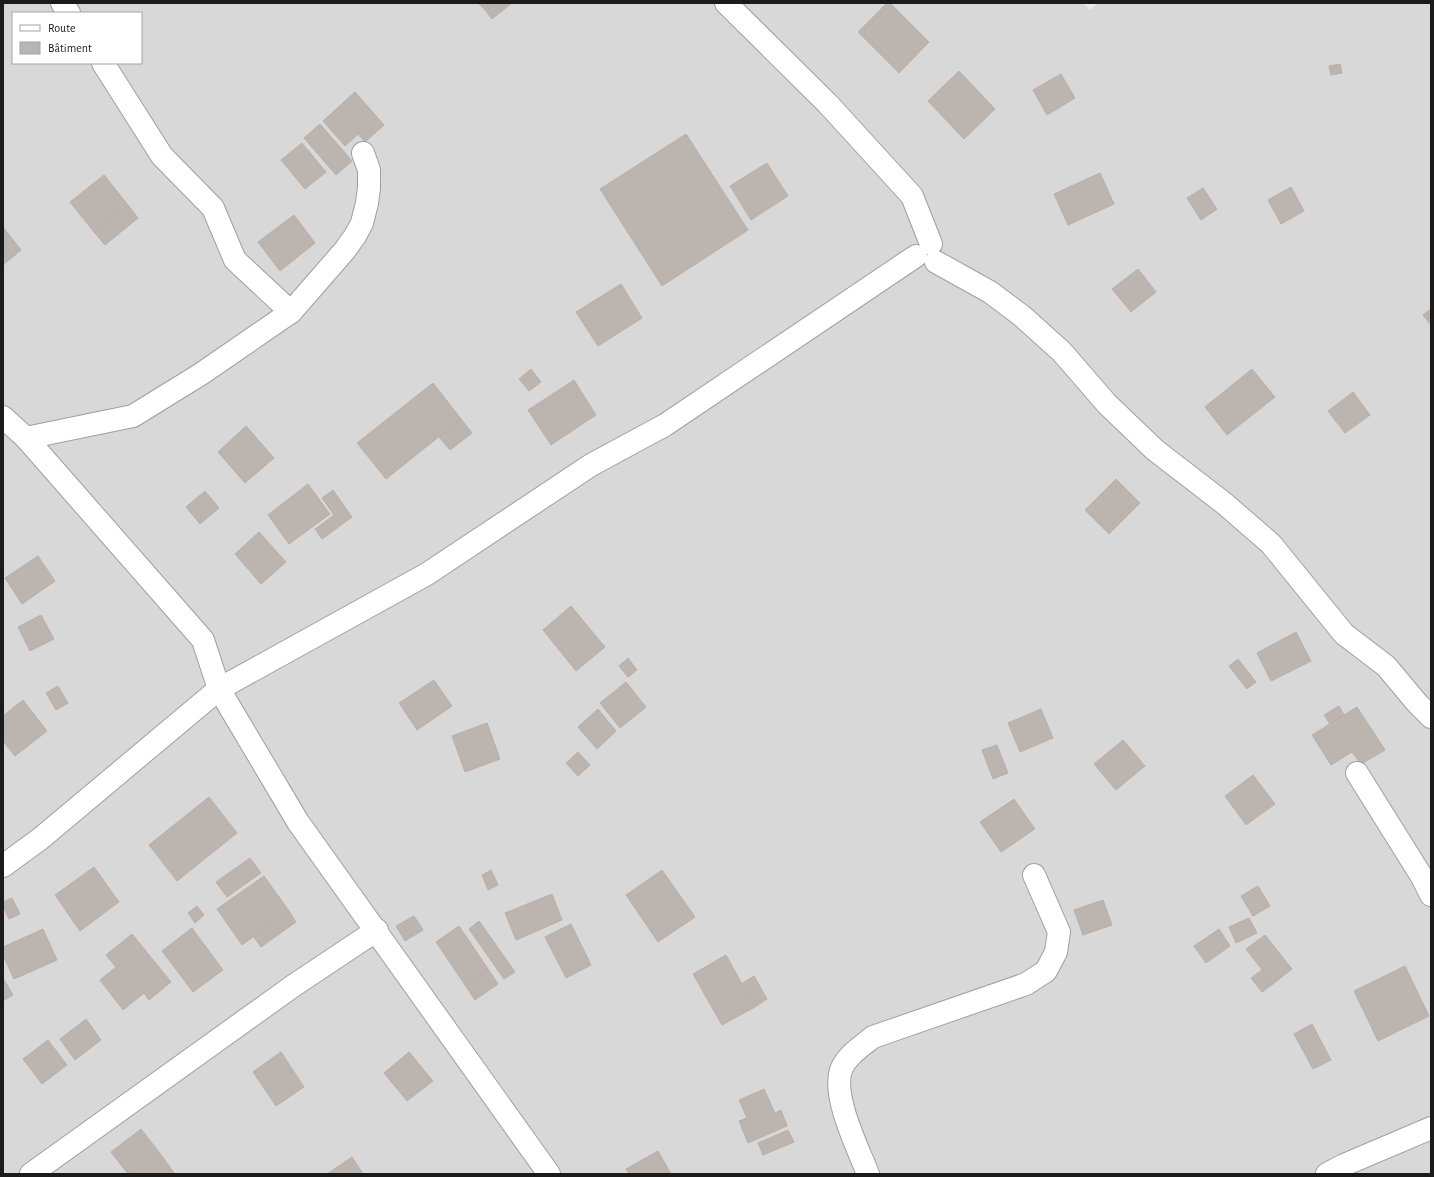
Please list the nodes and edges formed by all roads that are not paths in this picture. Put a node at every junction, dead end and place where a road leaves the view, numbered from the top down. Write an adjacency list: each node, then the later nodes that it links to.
1 (62, 3): 3 (street)
2 (726, 3): 6 (street)
3 (68, 12)
4 (104, 64): 7 (street)
5 (363, 153): 7 (street)
6 (928, 254): 10 (street); 11 (street)
7 (290, 312): 9 (street)
8 (3, 417): 9 (street)
9 (26, 438): 10 (street)
10 (219, 689): 13 (street); 16 (street)
11 (1431, 717)
12 (1357, 773): 15 (street)
13 (3, 866)
14 (1034, 875): 20 (street)
15 (1431, 895)
16 (377, 930): 18 (street); 19 (street)
17 (1431, 1128): 21 (street)
18 (31, 1174)
19 (549, 1174)
20 (868, 1174)
21 (1327, 1174)

